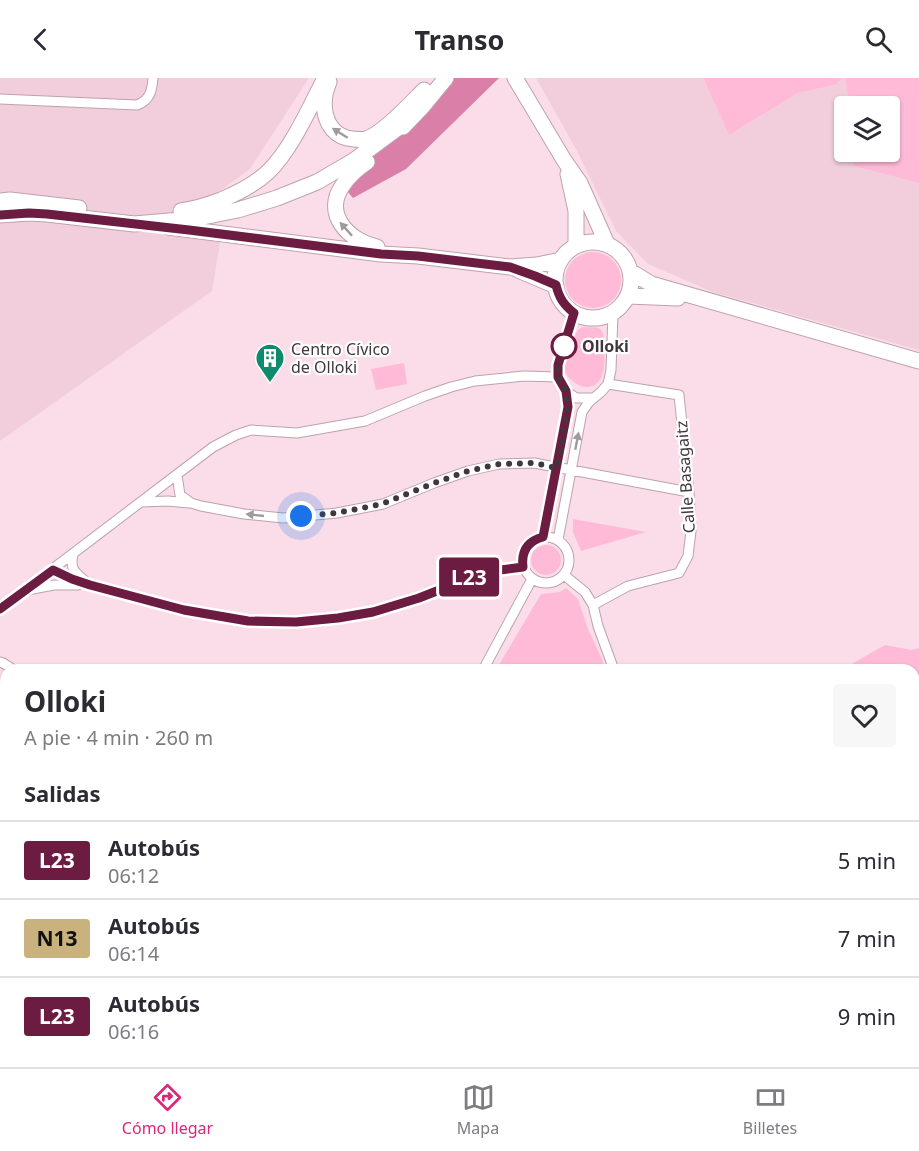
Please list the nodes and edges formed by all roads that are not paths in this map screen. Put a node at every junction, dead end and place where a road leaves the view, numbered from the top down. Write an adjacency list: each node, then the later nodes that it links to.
1 (153, 78): 7 (street)
2 (325, 78): 14 (highway)
3 (331, 78): 4 (highway, one-way to 3)
4 (438, 78)
5 (446, 78): 8 (highway)
6 (515, 78): 9 (highway)
7 (0, 99)
8 (409, 120): 14 (highway); 17 (highway, one-way to 8)
9 (564, 160): 15 (highway); 16 (highway)
10 (0, 193): 12 (street)
11 (0, 201): 12 (highway)
12 (28, 202): 14 (highway)
13 (0, 215): 14 (highway)
14 (135, 219): 17 (highway)
15 (607, 244): 16 (highway); 20 (highway)
16 (576, 246): 18 (highway)
17 (418, 256): 19 (highway)
18 (561, 260): 19 (highway); 21 (highway)
19 (510, 267): 21 (highway)
20 (630, 271): 22 (highway); 23 (highway)
21 (556, 285): 24 (highway)
22 (628, 296): 23 (highway); 25 (highway)
23 (696, 298): 26 (highway)
24 (574, 313): 25 (highway); 27 (street)
25 (613, 313): 28 (street)
26 (919, 361)
27 (558, 377): 29 (street); 33 (street)
28 (608, 384): 30 (street); 34 (street, Calle Basagaitz)
29 (566, 391): 30 (street); 31 (street)
30 (593, 398): 32 (street, one-way to 30)
31 (557, 468): 32 (street); 36 (street, one-way to 36); 37 (street)
32 (571, 471): 34 (street); 38 (street)
33 (177, 475): 35 (street); 36 (street)
34 (689, 492): 46 (street, Calle Basagaitz)
35 (141, 502): 36 (street); 39 (street)
36 (191, 503)
37 (543, 537): 38 (street); 40 (street)
38 (558, 540): 42 (street)
39 (73, 554): 41 (street); 44 (street)
40 (523, 567): 43 (street); 44 (street)
41 (53, 570): 44 (street); 45 (street)
42 (564, 575): 43 (street); 46 (street)
43 (532, 579): 48 (street)
44 (90, 585): 45 (street)
45 (24, 591): 47 (street)
46 (593, 605): 49 (street)
47 (0, 609)
48 (486, 664)
49 (612, 664)

